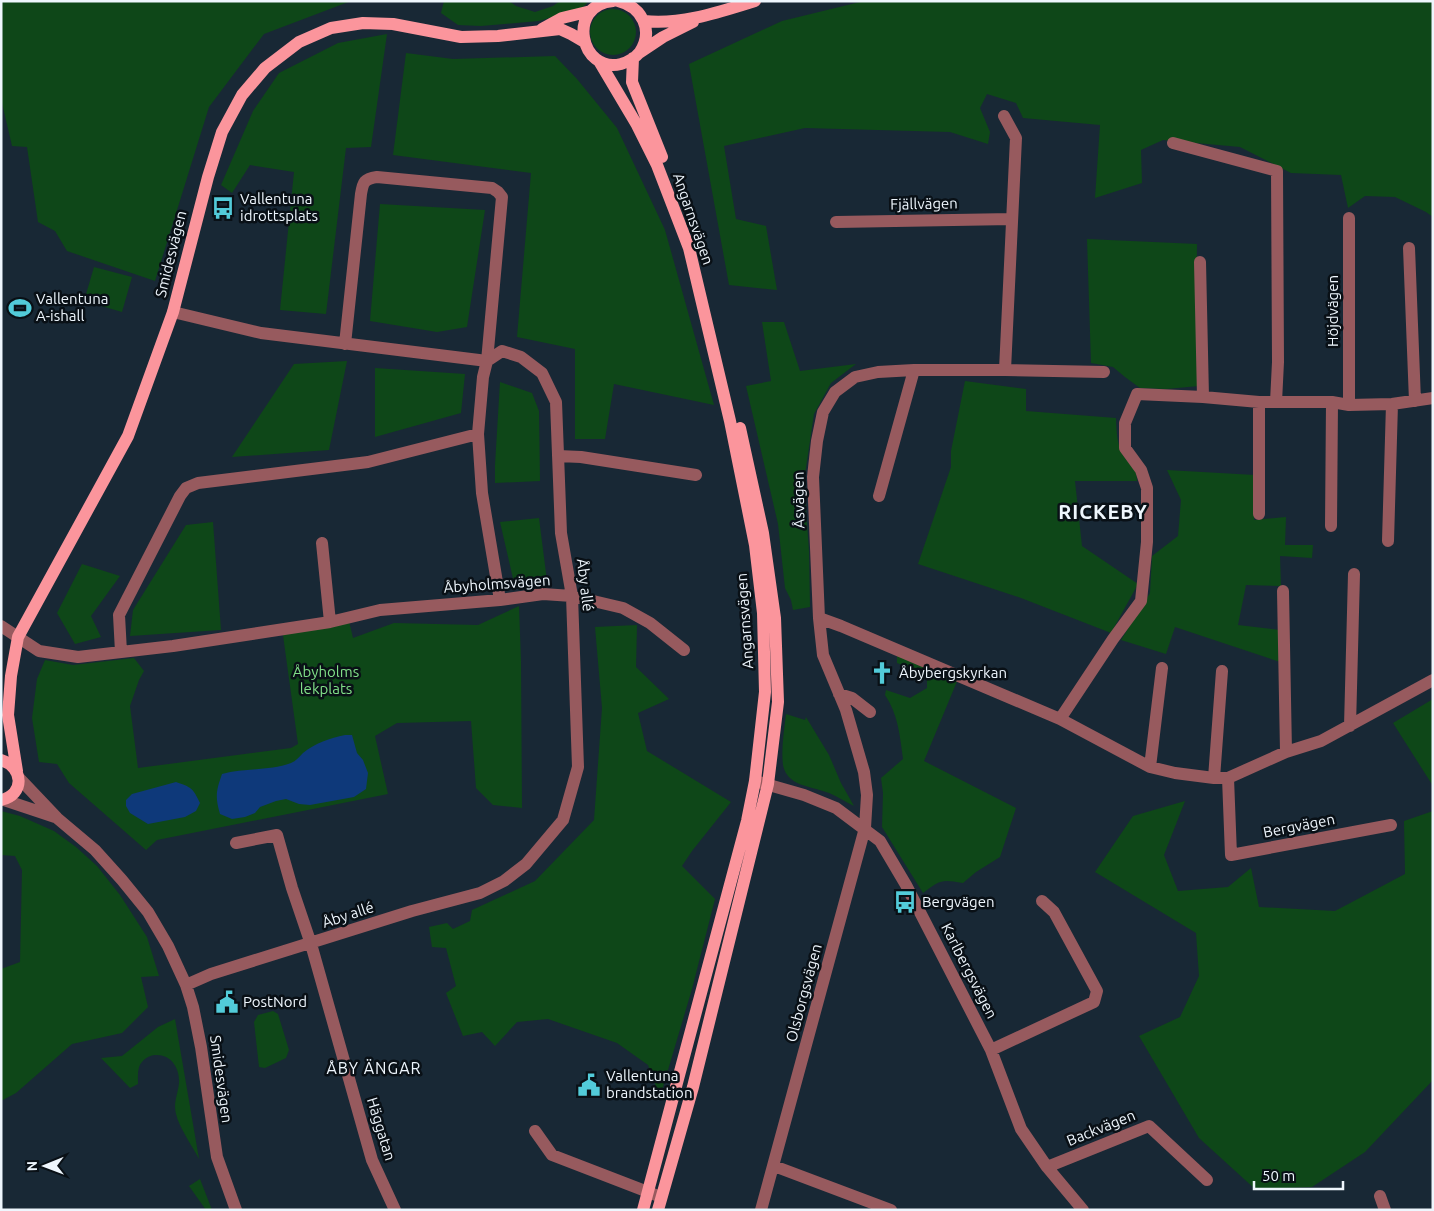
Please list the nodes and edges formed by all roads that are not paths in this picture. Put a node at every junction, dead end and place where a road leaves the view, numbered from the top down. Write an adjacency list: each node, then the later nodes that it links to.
1 (613, 1): 4 (main road, Smidesvägen)
2 (618, 1): 5 (main road)
3 (755, 1): 6 (main road)
4 (595, 6): 7 (main road, Smidesvägen); 8 (main road)
5 (638, 11): 6 (main road); 9 (main road, Angarnsvägen)
6 (708, 15): 9 (main road)
7 (538, 31): 8 (main road, Smidesvägen); 19 (main road, Smidesvägen)
8 (584, 41): 10 (main road, Angarnsvägen)
9 (636, 56): 10 (main road); 68 (main road, Angarnsvägen)
10 (599, 61): 67 (main road, Angarnsvägen)
11 (1004, 116): 14 (street)
12 (1173, 144): 16 (street)
13 (1350, 218): 33 (street, Höjdvägen)
14 (1012, 219): 15 (street, Fjällvägen); 24 (street)
15 (836, 222)
16 (1278, 244): 22 (street); 30 (street)
17 (1409, 248): 28 (street)
18 (1200, 262): 26 (street)
19 (173, 312): 20 (street); 49 (main road, Smidesvägen)
20 (345, 344): 21 (street); 21 (street)
21 (486, 361): 34 (street); 35 (street, Åby allé)
22 (1286, 362)
23 (914, 370): 24 (street, Åsvägen); 37 (street); 46 (street, Åsvägen)
24 (1005, 370): 25 (street, Åsvägen)
25 (1104, 372)
26 (1203, 397): 29 (street); 58 (street)
27 (1433, 398): 28 (street)
28 (1415, 401): 32 (street)
29 (1259, 402): 30 (street); 38 (street)
30 (1276, 402): 31 (street)
31 (1332, 402): 33 (street); 39 (street)
32 (1392, 404): 33 (street); 40 (street)
33 (1349, 405)
34 (478, 434): 45 (street); 51 (street)
35 (558, 456): 36 (street); 44 (street, Åby allé)
36 (696, 476)
37 (879, 496)
38 (1260, 514)
39 (1331, 526)
40 (1388, 542)
41 (322, 543): 47 (street)
42 (1354, 574): 59 (street)
43 (1283, 591): 61 (street)
44 (572, 596): 45 (street, Åbyholmsvägen); 50 (street, Åbyholmsvägen); 75 (street, Åby allé)
45 (500, 600): 47 (street, Åbyholmsvägen)
46 (819, 618): 55 (street, Åsvägen); 58 (street)
47 (330, 622): 51 (street, Åbyholmsvägen)
48 (1, 626): 49 (street, Åbyholmsvägen)
49 (18, 637): 51 (street, Åbyholmsvägen); 57 (main road, Smidesvägen)
50 (684, 650)
51 (122, 652)
52 (1162, 668): 63 (street)
53 (1222, 671): 65 (street)
54 (1433, 680): 59 (street)
55 (839, 694): 56 (street); 72 (street, Åsvägen)
56 (870, 712)
57 (8, 715): 60 (main road); 64 (main road)
58 (1060, 719): 63 (street)
59 (1350, 726): 61 (street)
60 (1, 734)
61 (1286, 752): 66 (street)
62 (1, 760): 64 (main road)
63 (1150, 767): 65 (street)
64 (18, 775): 69 (main road); 70 (street, Smidesvägen)
65 (1214, 778): 66 (street)
66 (1228, 778): 71 (street, Bergvägen)
67 (755, 781): 68 (street, Karlbergsvägen); 82 (main road, Angarnsvägen)
68 (768, 784): 72 (street, Karlbergsvägen); 84 (main road, Angarnsvägen)
69 (2, 800): 70 (street, Smidesvägen)
70 (57, 818): 76 (street, Smidesvägen)
71 (1391, 825)
72 (865, 828): 77 (street, Karlbergsvägen); 79 (street, Olsborgsvägen)
73 (236, 843): 75 (street, Åby allé)
74 (1042, 901): 77 (street)
75 (311, 944): 76 (street, Åby allé); 85 (street, Häggatan)
76 (186, 985): 86 (street, Smidesvägen)
77 (991, 1050): 80 (street, Karlbergsvägen)
78 (535, 1131): 82 (street, Angarnsvägen)
79 (774, 1166): 88 (street, Olsborgsvägen); 89 (street)
80 (1047, 1167): 81 (street, Backvägen); 90 (street, Karlbergsvägen)
81 (1207, 1180)
82 (648, 1192): 84 (street, Angarnsvägen); 87 (main road, Angarnsvägen)
83 (1380, 1196): 91 (street)
84 (660, 1204)
85 (392, 1208)
86 (236, 1210)
87 (643, 1210)
88 (761, 1210)
89 (891, 1210)
90 (1083, 1210)
91 (1385, 1210)

